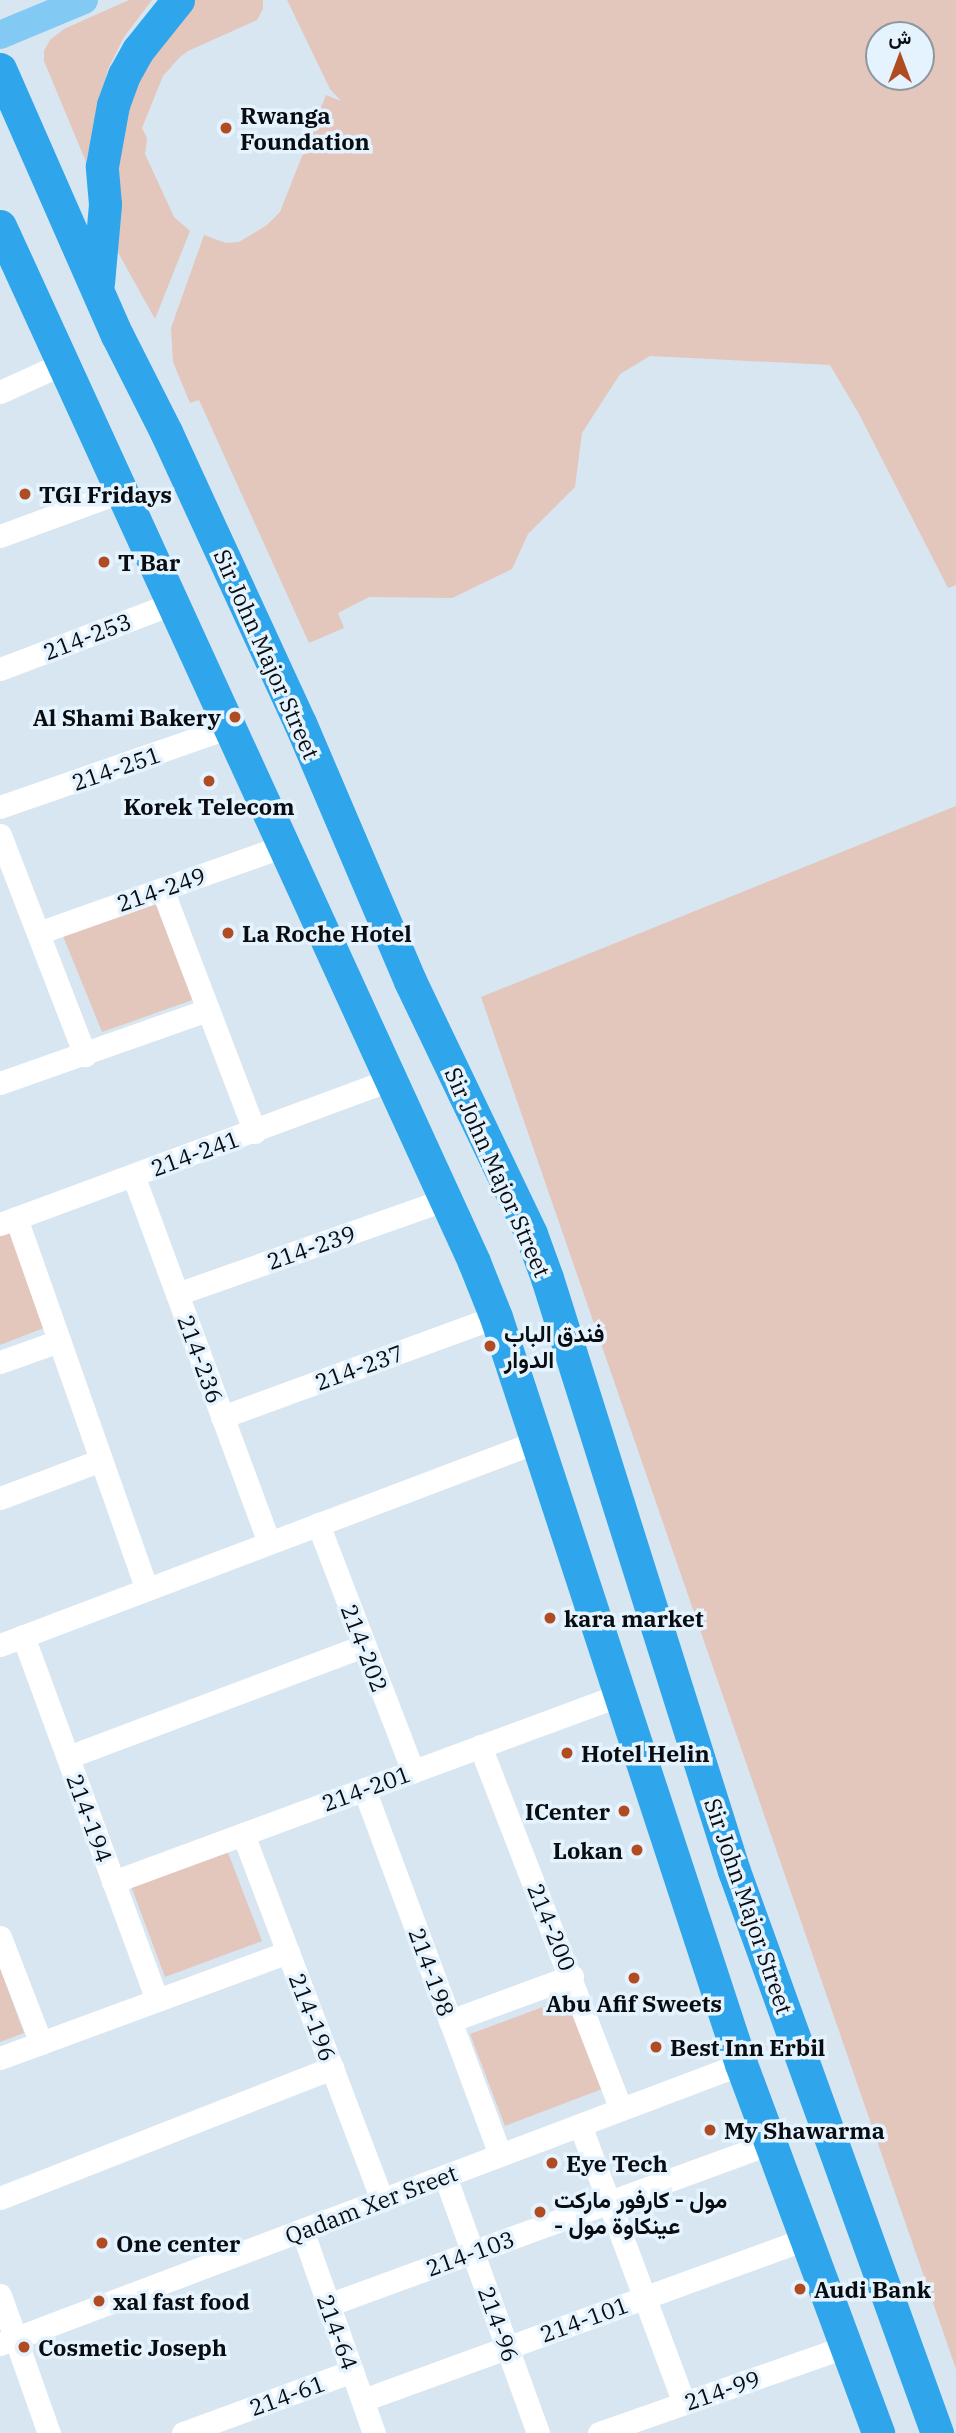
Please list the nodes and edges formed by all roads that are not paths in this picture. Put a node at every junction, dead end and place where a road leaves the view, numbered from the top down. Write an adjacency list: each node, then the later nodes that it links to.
1 (84, 0): 3 (main road)
2 (178, 0): 7 (highway)
3 (0, 35)
4 (0, 69): 7 (highway, Sir John Major Street)
5 (0, 226): 8 (highway)
6 (0, 265): 8 (highway)
7 (98, 289): 48 (highway, Sir John Major Street)
8 (38, 305): 9 (highway)
9 (62, 364): 10 (street); 11 (highway)
10 (0, 392)
11 (122, 491): 12 (street); 13 (highway)
12 (0, 536)
13 (174, 603): 14 (street, 214-253); 15 (highway)
14 (0, 669)
15 (230, 727): 16 (street, 214-251); 18 (highway)
16 (0, 807)
17 (0, 835): 20 (street)
18 (284, 846): 19 (street, 214-249); 23 (highway)
19 (162, 889): 20 (street, 214-249); 21 (street)
20 (38, 933): 22 (street)
21 (207, 1010): 22 (street); 25 (street)
22 (85, 1055): 24 (street)
23 (389, 1080): 25 (street, 214-241); 27 (highway)
24 (0, 1083)
25 (255, 1132): 26 (street, 214-241)
26 (133, 1175): 28 (street, 214-241); 29 (street, 214-236)
27 (444, 1200): 29 (street, 214-239); 30 (highway)
28 (8, 1221): 31 (street)
29 (177, 1294): 33 (street, 214-236)
30 (496, 1317): 33 (street, 214-237); 34 (highway)
31 (59, 1341): 32 (street); 35 (street)
32 (0, 1362)
33 (222, 1417): 38 (street, 214-236)
34 (536, 1442): 37 (street); 43 (highway)
35 (102, 1460): 36 (street); 39 (street)
36 (0, 1498)
37 (318, 1524): 38 (street); 42 (street, 214-202)
38 (269, 1543): 39 (street)
39 (147, 1589): 40 (street)
40 (23, 1636): 41 (street); 45 (street, 214-194)
41 (0, 1645)
42 (364, 1646): 45 (street); 46 (street, 214-202)
43 (620, 1695): 44 (street, 214-201); 49 (highway)
44 (480, 1746): 46 (street, 214-201); 56 (street, 214-200)
45 (68, 1757): 52 (street, 214-194)
46 (413, 1771): 47 (street, 214-201)
47 (364, 1789): 50 (street, 214-201); 58 (street, 214-198)
48 (712, 1804): 49 (highway); 51 (highway, Sir John Major Street)
49 (658, 1811): 53 (highway)
50 (243, 1834): 52 (street, 214-201); 55 (street, 214-196)
51 (734, 1871): 53 (highway); 89 (highway, Sir John Major Street)
52 (113, 1882): 57 (street, 214-194)
53 (684, 1890): 61 (highway)
54 (0, 1937): 59 (street)
55 (288, 1952): 57 (street); 62 (street, 214-196)
56 (572, 1976): 58 (street); 63 (street, 214-200)
57 (157, 2000): 59 (street)
58 (450, 2021): 66 (street, 214-198)
59 (41, 2043): 60 (street)
60 (0, 2058)
61 (741, 2064): 63 (street, Qadam Xer Sreet); 65 (highway)
62 (332, 2068): 68 (street); 69 (street, 214-196)
63 (621, 2109): 64 (street, Qadam Xer Sreet)
64 (580, 2125): 66 (street, Qadam Xer Sreet); 70 (street)
65 (771, 2143): 70 (street, 214-103); 72 (highway)
66 (500, 2155): 67 (street, Qadam Xer Sreet)
67 (445, 2176): 69 (street, Qadam Xer Sreet); 73 (street, 214-96)
68 (0, 2198)
69 (382, 2200): 71 (street, Qadam Xer Sreet)
70 (609, 2203): 73 (street, 214-103); 75 (street)
71 (302, 2230): 76 (street, 214-64); 77 (street, Qadam Xer Sreet)
72 (806, 2239): 75 (street, 214-101); 79 (highway)
73 (473, 2252): 76 (street, 214-103); 78 (street, 214-96)
74 (0, 2295): 77 (street)
75 (644, 2298): 78 (street, 214-101); 82 (street)
76 (328, 2305): 80 (street, 214-64)
77 (8, 2341): 83 (street)
78 (507, 2347): 81 (street, 214-101); 86 (street, 214-96)
79 (845, 2347): 82 (street, 214-99); 88 (highway)
80 (352, 2371): 81 (street, 214-64); 84 (street, 214-61)
81 (362, 2400): 85 (street, 214-64)
82 (684, 2403): 87 (street, 214-99)
83 (50, 2433)
84 (183, 2433)
85 (374, 2433)
86 (538, 2433)
87 (599, 2433)
88 (878, 2433)
89 (937, 2433)

